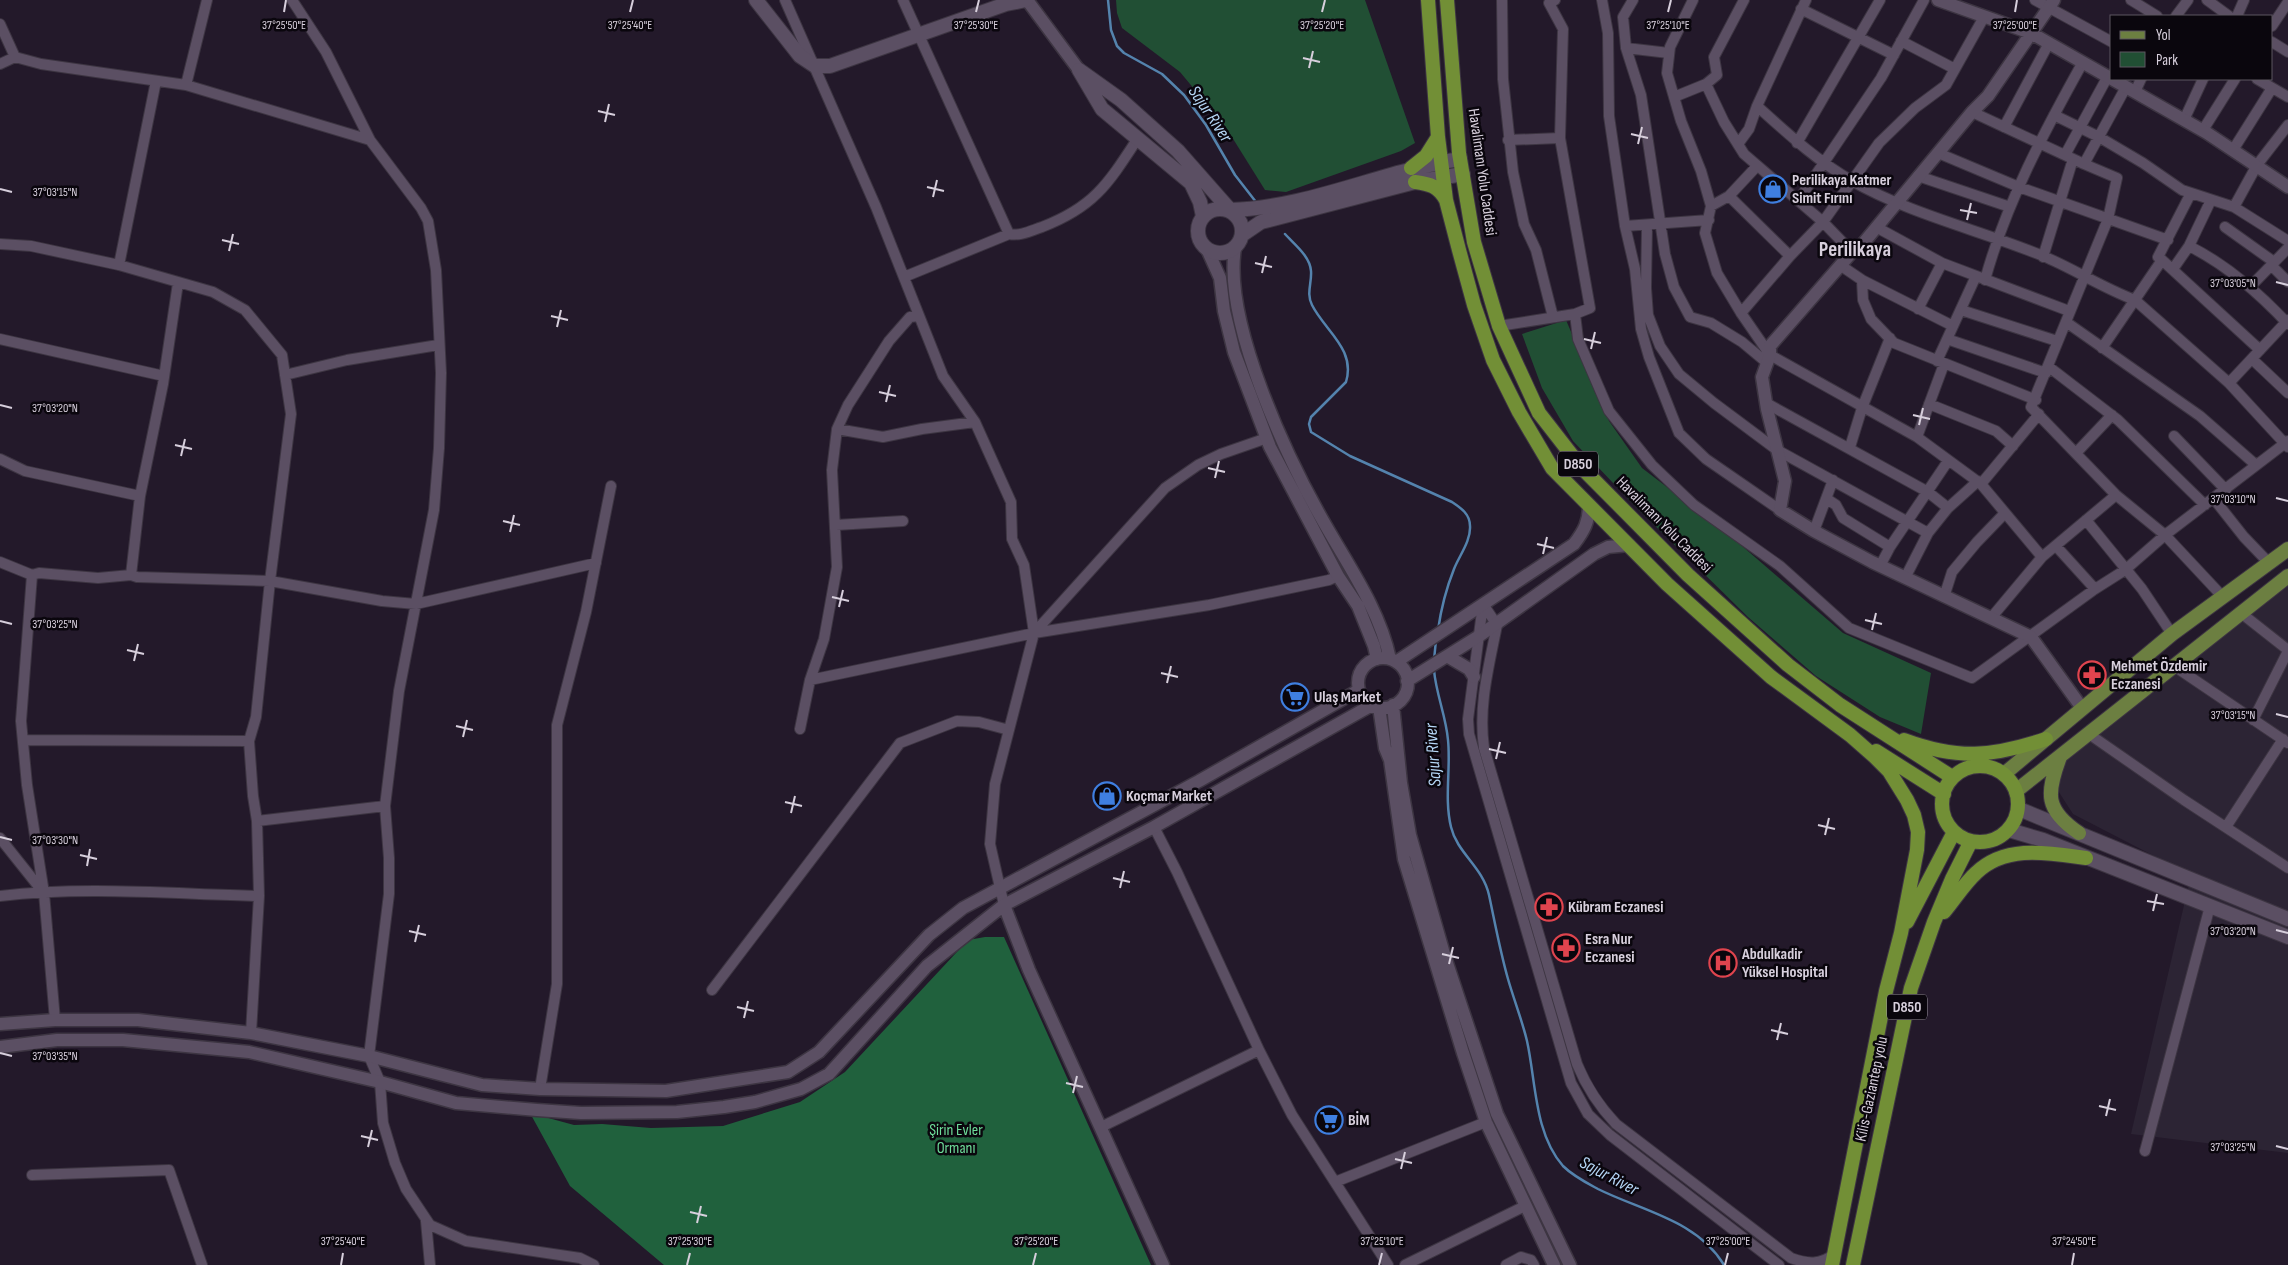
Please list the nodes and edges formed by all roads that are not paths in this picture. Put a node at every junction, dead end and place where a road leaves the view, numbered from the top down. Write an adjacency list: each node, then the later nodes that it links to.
1 (207, 0): 58 (street)
2 (292, 0): 75 (street)
3 (756, 0): 47 (main road)
4 (786, 0): 47 (street)
5 (903, 0): 34 (street)
6 (1027, 0): 34 (main road); 48 (street)
7 (1428, 0): 71 (highway, D850)
8 (1447, 0): 83 (highway, Havalimanı Yolu Caddesi / D850)
9 (1502, 0): 76 (street)
10 (1602, 0): 113 (street)
11 (1633, 0): 40 (street)
12 (1692, 0): 42 (street)
13 (1744, 0): 57 (street)
14 (1880, 0): 35 (street)
15 (1924, 0): 36 (street)
16 (1938, 0): 30 (street)
17 (2035, 0): 24 (street)
18 (2131, 0): 26 (street)
19 (2188, 0): 27 (street)
20 (2208, 0): 28 (street)
21 (2244, 0): 29 (street)
22 (1549, 1): 74 (street)
23 (2288, 2): 32 (street)
24 (2051, 4): 33 (street); 37 (street)
25 (1804, 5): 35 (street); 63 (street)
26 (2155, 15)
27 (2177, 15)
28 (2228, 15)
29 (2237, 15)
30 (1984, 17): 33 (street); 49 (street)
31 (0, 24): 44 (street)
32 (2273, 24)
33 (2031, 33): 38 (street); 64 (street)
34 (917, 36): 47 (main road); 117 (street)
35 (1858, 37): 43 (street); 77 (street)
36 (1901, 41): 43 (street); 49 (street)
37 (2110, 41)
38 (2049, 43): 45 (street); 68 (street)
39 (2273, 43): 41 (street)
40 (1626, 48): 42 (street); 112 (street)
41 (2288, 52)
42 (1669, 53): 61 (street)
43 (1894, 55): 85 (street)
44 (15, 57): 46 (street); 56 (street)
45 (2083, 62): 50 (street); 65 (street)
46 (0, 64)
47 (815, 66): 136 (street)
48 (1079, 70): 73 (main road); 107 (main road)
49 (1955, 70): 93 (street)
50 (2108, 76): 69 (street)
51 (2115, 80): 60 (street)
52 (2140, 80): 60 (street)
53 (2203, 80): 66 (street)
54 (2234, 80): 70 (street)
55 (2259, 80): 59 (street)
56 (156, 81): 58 (street); 133 (street)
57 (1706, 84): 61 (street); 79 (street)
58 (186, 85): 75 (street)
59 (2272, 88): 62 (street); 80 (street)
60 (2130, 89): 66 (street); 72 (street)
61 (1674, 97): 104 (street)
62 (2288, 97)
63 (1757, 106): 77 (street); 79 (street)
64 (1972, 112): 68 (street); 81 (street)
65 (2054, 115): 69 (street); 78 (street)
66 (2184, 120): 70 (street)
67 (2288, 125): 87 (street)
68 (2004, 127): 78 (street)
69 (2079, 128): 72 (street); 82 (street)
70 (2203, 130): 80 (street)
71 (1438, 137): 84 (highway, D850); 89 (highway)
72 (2098, 137): 86 (street); 97 (street)
73 (1138, 138): 108 (main road); 117 (street)
74 (1560, 138): 76 (street); 147 (street)
75 (370, 140): 159 (street)
76 (1508, 140): 150 (street)
77 (1797, 143): 85 (street)
78 (2038, 143): 82 (street); 95 (street)
79 (1738, 144): 88 (street)
80 (2234, 150): 87 (street)
81 (1938, 153): 91 (street); 95 (street)
82 (2069, 157): 86 (street); 102 (street)
83 (1460, 159): 84 (main road); 90 (highway, Havalimanı Yolu Caddesi / D850)
84 (1442, 162): 89 (main road); 92 (highway, D850)
85 (1824, 162): 93 (street); 101 (street)
86 (2084, 164): 109 (street)
87 (2257, 165): 96 (street); 106 (street)
88 (1757, 166): 98 (street); 101 (street)
89 (1411, 168): 107 (main road)
90 (1463, 174): 92 (main road); 153 (highway, Havalimanı Yolu Caddesi / D850)
91 (1918, 176): 103 (street); 105 (street)
92 (1444, 177): 94 (main road); 99 (highway, D850)
93 (1851, 181): 103 (street); 111 (street)
94 (1414, 182): 99 (highway); 118 (main road)
95 (2019, 187): 102 (street); 105 (street)
96 (2288, 187)
97 (2191, 193): 100 (street); 120 (street)
98 (1729, 196): 104 (street); 128 (street)
99 (1446, 200): 200 (highway, D850)
100 (2211, 200): 106 (street); 123 (street)
101 (1798, 201): 111 (street)
102 (2060, 201): 109 (street); 129 (street)
103 (1897, 203): 115 (street); 119 (street)
104 (1711, 206): 110 (street)
105 (2010, 207): 119 (street)
106 (2234, 207): 121 (street)
107 (1230, 210): 108 (main road); 118 (main road)
108 (1203, 216): 126 (main road)
109 (2108, 219): 120 (street); 138 (street)
110 (1709, 220): 112 (street); 148 (street)
111 (1823, 222): 127 (street); 128 (street)
112 (1661, 225): 114 (street); 164 (street)
113 (1625, 226): 114 (street); 163 (street)
114 (1647, 226): 161 (street)
115 (1876, 227): 127 (street); 131 (street)
116 (2225, 227): 132 (street)
117 (1009, 234): 136 (street)
118 (1242, 234): 124 (main road)
119 (1996, 240): 129 (street); 137 (street)
120 (2168, 240): 130 (street)
121 (2288, 241)
122 (0, 244): 133 (street)
123 (2189, 246): 135 (street); 142 (street)
124 (1235, 248): 126 (main road); 242 (street)
125 (2288, 248): 132 (street)
126 (1207, 249): 181 (street)
127 (1852, 252): 134 (street)
128 (1790, 256): 148 (street)
129 (2044, 257): 138 (street)
130 (2162, 260): 135 (street); 143 (street)
131 (1942, 263): 137 (street); 144 (street)
132 (2273, 263): 140 (street); 142 (street)
133 (120, 265): 141 (street)
134 (1840, 265): 139 (street); 164 (street)
135 (2173, 269): 162 (street)
136 (904, 277): 149 (street)
137 (1981, 278): 145 (street); 146 (street)
138 (2084, 278): 143 (street); 146 (street)
139 (1862, 280): 144 (street); 155 (street)
140 (2288, 282)
141 (178, 283): 168 (street); 169 (street)
142 (2250, 287): 152 (street)
143 (2135, 300): 160 (street); 170 (street)
144 (1918, 309): 154 (street)
145 (1961, 310): 154 (street); 158 (street)
146 (2069, 311): 151 (street)
147 (1575, 314): 150 (street); 238 (street)
148 (1741, 314): 164 (street)
149 (919, 316): 178 (street); 179 (street)
150 (1553, 317): 153 (street)
151 (2066, 322): 158 (street); 160 (street)
152 (2287, 322): 162 (street)
153 (1499, 326): 253 (highway, Havalimanı Yolu Caddesi / D850)
154 (1953, 326): 157 (street)
155 (1890, 338): 166 (street); 175 (street)
156 (0, 339): 169 (street)
157 (1947, 339): 166 (street); 167 (street)
158 (2057, 342): 167 (street)
159 (438, 345): 168 (street); 230 (street)
160 (2102, 348): 190 (street)
161 (1662, 349): 163 (street); 186 (street)
162 (2260, 350): 165 (street)
163 (1649, 357): 202 (street)
164 (1768, 358): 173 (street); 175 (street)
165 (2252, 359): 170 (street); 171 (street)
166 (1940, 362): 172 (street); 174 (street)
167 (2047, 370): 172 (street); 177 (street)
168 (285, 375): 226 (street)
169 (164, 376): 197 (street)
170 (2230, 383): 183 (street)
171 (2288, 393)
172 (2036, 400): 176 (street)
173 (1766, 403): 185 (street); 186 (street)
174 (1929, 404): 182 (street); 184 (street)
175 (1862, 408): 182 (street); 185 (street)
176 (2039, 414): 184 (street); 187 (street)
177 (2112, 416): 187 (street); 199 (street)
178 (975, 422): 179 (street); 235 (street)
179 (837, 429): 207 (street)
180 (2174, 436): 194 (street)
181 (1267, 438): 223 (street); 235 (street)
182 (1917, 438): 189 (street)
183 (2287, 444): 190 (street)
184 (2013, 446): 192 (street)
185 (1850, 447): 195 (street)
186 (1777, 450): 191 (street); 202 (street)
187 (2076, 453): 196 (street)
188 (0, 459): 197 (street)
189 (1948, 461): 192 (street); 195 (street)
190 (2256, 466): 194 (street)
191 (1834, 480): 198 (street); 206 (street)
192 (1980, 482): 201 (street); 203 (street)
193 (611, 486): 217 (street)
194 (2226, 490): 199 (street)
195 (1928, 492): 201 (street); 206 (street)
196 (2116, 495): 204 (street); 210 (street)
197 (140, 496): 222 (street)
198 (1826, 499): 208 (street); 213 (street)
199 (2210, 502): 210 (street); 218 (street)
200 (1590, 505): 211 (highway, D850); 231 (street)
201 (1948, 508): 209 (street)
202 (1780, 510): 208 (street)
203 (2005, 513): 215 (street); 229 (street)
204 (2086, 520): 212 (street); 220 (street)
205 (903, 521): 207 (street)
206 (1910, 521): 209 (street); 213 (street)
207 (836, 525): 245 (street)
208 (1814, 531): 219 (street)
209 (1928, 533): 225 (street)
210 (2165, 535): 220 (street); 228 (street)
211 (1628, 545): 234 (street); 256 (highway, D850)
212 (2056, 546): 215 (street); 227 (street)
213 (1890, 547): 219 (street)
214 (2288, 548): 218 (main road)
215 (2042, 557): 233 (street)
216 (0, 562): 221 (street)
217 (596, 563): 230 (street); 296 (street)
218 (2270, 563): 228 (main road)
219 (1880, 566): 225 (street)
220 (2125, 570): 227 (street); 236 (street)
221 (32, 575): 222 (street); 258 (street)
222 (130, 575): 226 (street)
223 (1338, 576): 235 (street); 241 (street)
224 (2288, 576): 232 (main road)
225 (1905, 578): 229 (street)
226 (270, 581): 230 (street); 259 (street)
227 (2095, 589): 238 (street)
228 (2222, 596): 236 (main road)
229 (1944, 597): 233 (street)
230 (416, 604): 266 (street)
231 (1483, 604): 234 (street); 237 (street); 242 (street)
232 (2241, 613): 239 (street); 243 (main road)
233 (1991, 618): 238 (street)
234 (1497, 625): 237 (street); 299 (street)
235 (1034, 633): 245 (street); 254 (street)
236 (2172, 634): 250 (main road)
237 (1480, 636): 240 (street); 244 (street)
238 (2031, 637): 250 (street)
239 (2288, 650): 251 (street)
240 (1447, 656): 244 (street); 246 (street)
241 (1377, 659): 242 (street); 247 (street)
242 (1393, 660): 246 (street)
243 (2174, 666): 251 (street); 255 (main road)
244 (1474, 677): 300 (street)
245 (810, 680): 252 (street)
246 (1407, 681): 248 (street)
247 (1359, 690): 249 (street); 278 (street)
248 (1393, 705): 249 (street); 318 (street)
249 (1375, 706): 270 (street); 297 (street)
250 (2082, 708): 257 (main road)
251 (2253, 720): 260 (street)
252 (800, 729)
253 (1877, 729): 257 (highway); 263 (highway, Havalimanı Yolu Caddesi / D850)
254 (1009, 730): 278 (street); 288 (street)
255 (2089, 734): 261 (main road); 269 (street)
256 (1850, 735): 265 (highway, D850); 286 (highway, Kilis-Gaziantep yolu / D850)
257 (2046, 738): 262 (main road)
258 (24, 740): 259 (street); 279 (street)
259 (249, 741): 268 (street)
260 (2285, 741): 269 (street)
261 (2061, 756): 264 (main road); 273 (main road)
262 (2004, 774): 263 (highway); 264 (highway)
263 (1952, 777): 265 (highway)
264 (2016, 791): 267 (highway)
265 (1944, 794): 272 (highway)
266 (385, 806): 268 (street); 294 (street)
267 (2019, 809): 271 (highway); 273 (main road)
268 (257, 821): 281 (street)
269 (2226, 827): 277 (street)
270 (1154, 828): 282 (street); 293 (street)
271 (2009, 830): 275 (highway); 276 (main road)
272 (1954, 832): 275 (highway); 286 (highway)
273 (2079, 833): 284 (main road)
274 (0, 838): 279 (street)
275 (1971, 841): 285 (highway, Kilis-Gaziantep yolu / D850)
276 (2086, 858): 283 (main road); 285 (highway)
277 (2288, 868)
278 (1000, 888): 282 (street); 296 (street)
279 (44, 893): 280 (street); 281 (street); 289 (street)
280 (0, 896)
281 (259, 896): 291 (street)
282 (1004, 905): 295 (street); 298 (street)
283 (2210, 906): 287 (main road); 302 (street)
284 (2288, 919)
285 (1932, 928): 320 (highway, Kilis-Gaziantep yolu / D850)
286 (1901, 933): 307 (highway, Kilis-Gaziantep yolu / D850)
287 (2288, 937)
288 (712, 990)
289 (55, 1020): 290 (street); 291 (street)
290 (0, 1024)
291 (251, 1033): 294 (street)
292 (0, 1047): 295 (street)
293 (1259, 1050): 298 (street); 304 (street)
294 (369, 1056): 295 (street); 296 (street)
295 (380, 1082): 306 (street)
296 (540, 1089)
297 (1486, 1122): 304 (street); 305 (street)
298 (1100, 1127): 312 (street)
299 (1620, 1127): 300 (street); 301 (street); 307 (street)
300 (1605, 1131): 301 (street)
301 (1622, 1145): 319 (street)
302 (2145, 1150)
303 (32, 1175): 309 (street)
304 (1335, 1182): 313 (street)
305 (1525, 1206): 314 (street); 317 (street)
306 (426, 1221): 308 (street); 310 (street)
307 (1833, 1260)
308 (581, 1262): 311 (street)
309 (202, 1265)
310 (430, 1265)
311 (594, 1265)
312 (1163, 1265)
313 (1388, 1265)
314 (1405, 1265)
315 (1506, 1265): 316 (street)
316 (1534, 1265)
317 (1554, 1265)
318 (1570, 1265)
319 (1779, 1265)
320 (1853, 1265)

